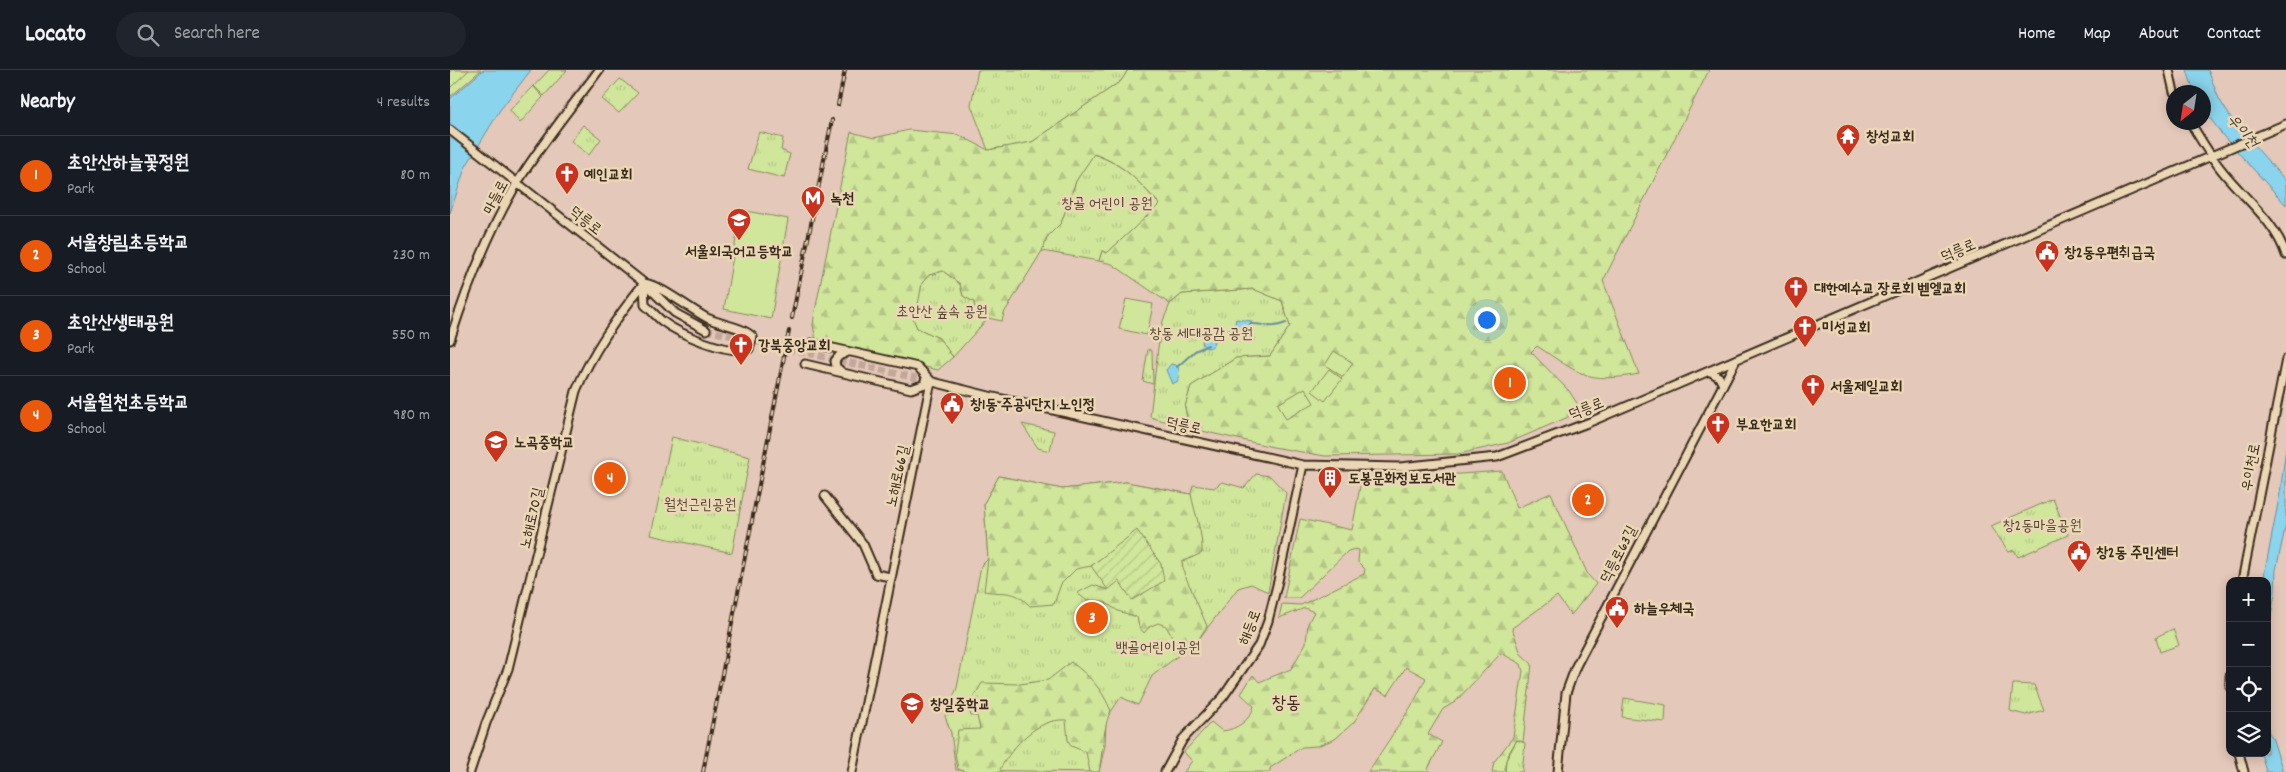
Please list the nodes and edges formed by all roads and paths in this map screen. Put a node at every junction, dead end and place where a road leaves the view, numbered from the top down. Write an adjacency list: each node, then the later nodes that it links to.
1 (600, 70): 8 (main road, 마들로)
2 (2169, 70): 3 (main road)
3 (2172, 85)
4 (2286, 124): 7 (main road, 덕릉로)
5 (450, 130): 8 (main road, 덕릉로)
6 (2195, 130): 7 (main road)
7 (2212, 156): 9 (main road); 16 (main road, 덕릉로)
8 (517, 184): 10 (main road, 덕릉로); 12 (main road, 마들로)
9 (2286, 255)
10 (644, 283): 10 (main road); 11 (main road, 덕릉로); 27 (main road, 노해로70길)
11 (706, 330)
12 (450, 340)
13 (810, 343): 14 (main road)
14 (849, 351): 19 (main road); 20 (main road)
15 (2286, 359): 25 (main road, 우이천로)
16 (1736, 360): 18 (main road, 덕릉로); 21 (main road, 덕릉로63길)
17 (805, 364): 19 (main road)
18 (1709, 371): 21 (main road); 22 (main road, 덕릉로)
19 (843, 373): 20 (main road)
20 (928, 381): 22 (main road, 덕릉로); 24 (main road, 노해로66길)
21 (1723, 385): 30 (main road, 덕릉로63길)
22 (1303, 465): 29 (main road, 해등로)
23 (825, 496): 24 (main road)
24 (890, 577): 28 (main road, 노해로66길)
25 (2243, 577)
26 (2239, 757): 31 (main road)
27 (470, 772)
28 (852, 772)
29 (1165, 772)
30 (1558, 772)
31 (2244, 772)

